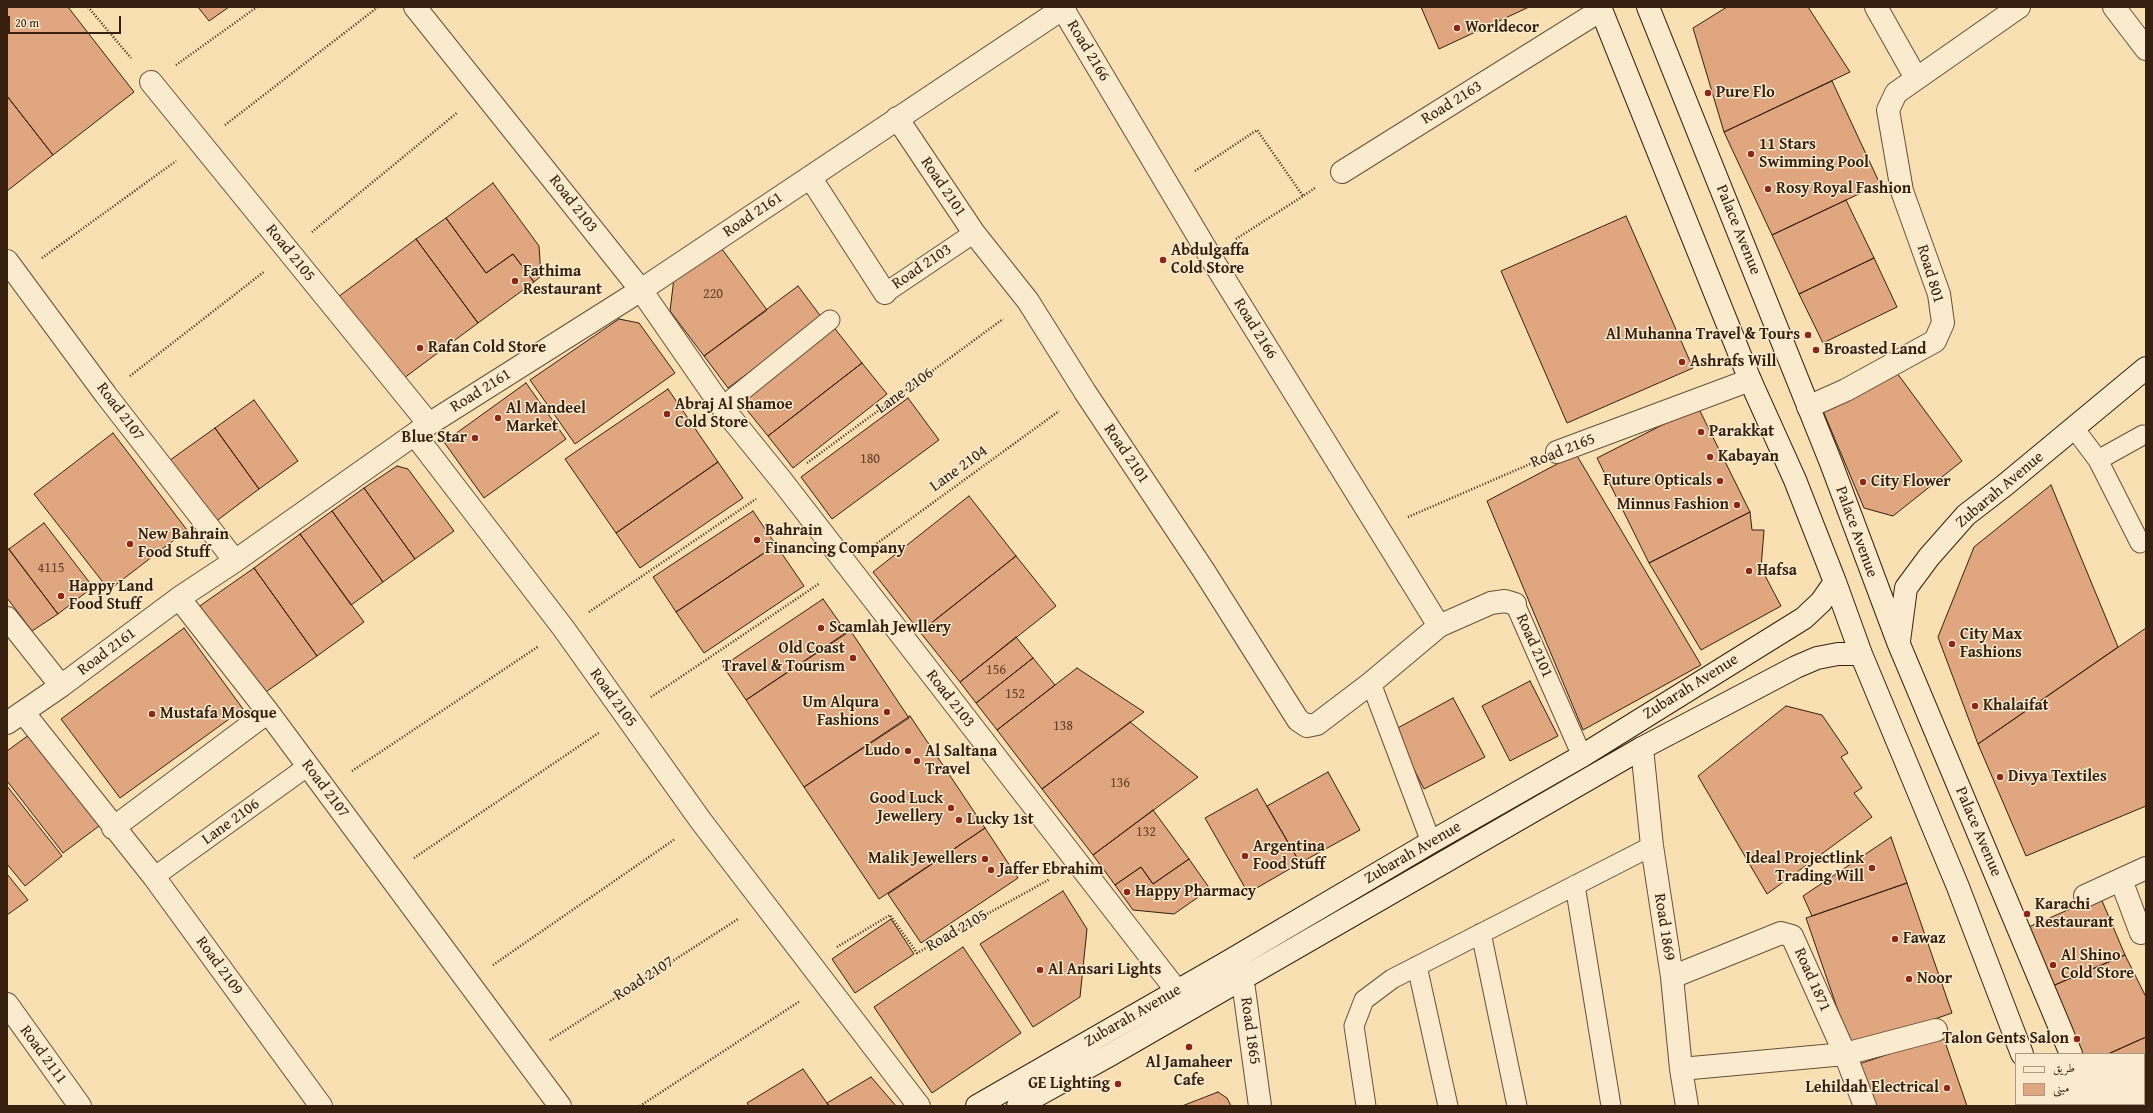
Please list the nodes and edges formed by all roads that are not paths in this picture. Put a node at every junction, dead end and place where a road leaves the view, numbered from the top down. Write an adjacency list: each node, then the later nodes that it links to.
1 (415, 7): 16 (street, Road 2103)
2 (1648, 7): 22 (street, Palace Avenue)
3 (1876, 7): 9 (street)
4 (2019, 7): 9 (street, Road 801)
5 (2114, 7): 8 (street)
6 (1064, 8): 11 (street, Road 2161); 34 (street, Road 2166)
7 (1601, 8): 12 (street, Road 2163); 20 (street)
8 (2146, 49)
9 (1916, 78): 22 (street, Road 801)
10 (151, 82): 24 (street, Road 2105)
11 (897, 118): 13 (street, Road 2161); 14 (street, Road 2101)
12 (1342, 172)
13 (810, 177): 16 (street, Road 2161); 17 (street, Road 2103)
14 (974, 232): 17 (lane, Road 2103); 37 (street, Road 2101)
15 (7, 261): 29 (street, Road 2107)
16 (641, 290): 21 (street, Road 2103); 24 (street, Road 2161)
17 (885, 292)
18 (830, 320): 21 (lane)
19 (2146, 368): 23 (street, Zubarah Avenue)
20 (1750, 380): 26 (street, Road 2165); 30 (street)
21 (722, 407): 58 (street, Road 2103)
22 (1808, 407): 35 (street, Palace Avenue)
23 (2074, 428): 27 (lane); 35 (street, Zubarah Avenue)
24 (422, 429): 29 (street, Road 2161); 69 (street, Road 2105)
25 (2143, 436): 27 (lane)
26 (1557, 452)
27 (2098, 460): 28 (lane)
28 (2140, 543)
29 (235, 562): 31 (street, Road 2161)
30 (1835, 582): 36 (street); 42 (street, Zubarah Avenue)
31 (179, 598): 38 (street, Road 2161); 39 (street, Road 2107)
32 (1515, 604): 34 (street, Road 2101); 42 (lane, Road 2101)
33 (7, 618): 38 (street)
34 (1440, 626): 37 (street, Road 2101)
35 (1898, 642): 63 (street, Palace Avenue)
36 (1861, 654): 41 (street, Zubarah Avenue); 62 (street)
37 (1371, 683): 45 (lane)
38 (61, 686): 40 (street, Road 2161)
39 (268, 712): 43 (street, Road 2107); 44 (street)
40 (15, 718): 44 (street, Road 2109)
41 (1642, 748): 46 (street, Road 1869); 57 (street, Zubarah Avenue)
42 (1582, 756): 45 (street, Zubarah Avenue)
43 (308, 766): 48 (lane, Lane 2106); 68 (street, Road 2107)
44 (114, 828): 48 (street, Road 2109)
45 (1430, 842): 54 (street, Zubarah Avenue)
46 (1652, 846): 50 (lane); 56 (street, Road 1869)
47 (2146, 868): 49 (street)
48 (154, 877): 67 (street, Road 2109)
49 (2121, 880): 51 (street); 53 (street)
50 (1575, 885): 52 (lane); 76 (lane)
51 (2085, 896)
52 (1481, 933): 55 (lane); 75 (lane)
53 (2141, 933)
54 (1226, 963): 57 (street, Road 1865); 58 (street, Zubarah Avenue)
55 (1417, 966): 73 (lane); 74 (lane)
56 (1672, 977): 64 (street, Road 1871); 65 (street, Road 1869)
57 (1241, 979): 60 (street, Zubarah Avenue); 72 (street, Road 1865)
58 (1177, 991): 60 (street, Road 2103); 70 (street, Zubarah Avenue)
59 (7, 1004): 66 (street, Road 2111)
60 (1189, 1009): 71 (street, Zubarah Avenue)
61 (1936, 1030): 64 (street)
62 (2022, 1053)
63 (2071, 1053)
64 (1845, 1054): 65 (street); 78 (street, Road 1871)
65 (1681, 1069): 77 (street, Road 1869)
66 (80, 1106)
67 (321, 1106)
68 (560, 1106)
69 (919, 1106)
70 (977, 1106)
71 (1018, 1106)
72 (1260, 1106)
73 (1366, 1106)
74 (1448, 1106)
75 (1517, 1106)
76 (1611, 1106)
77 (1688, 1106)
78 (1865, 1106)

